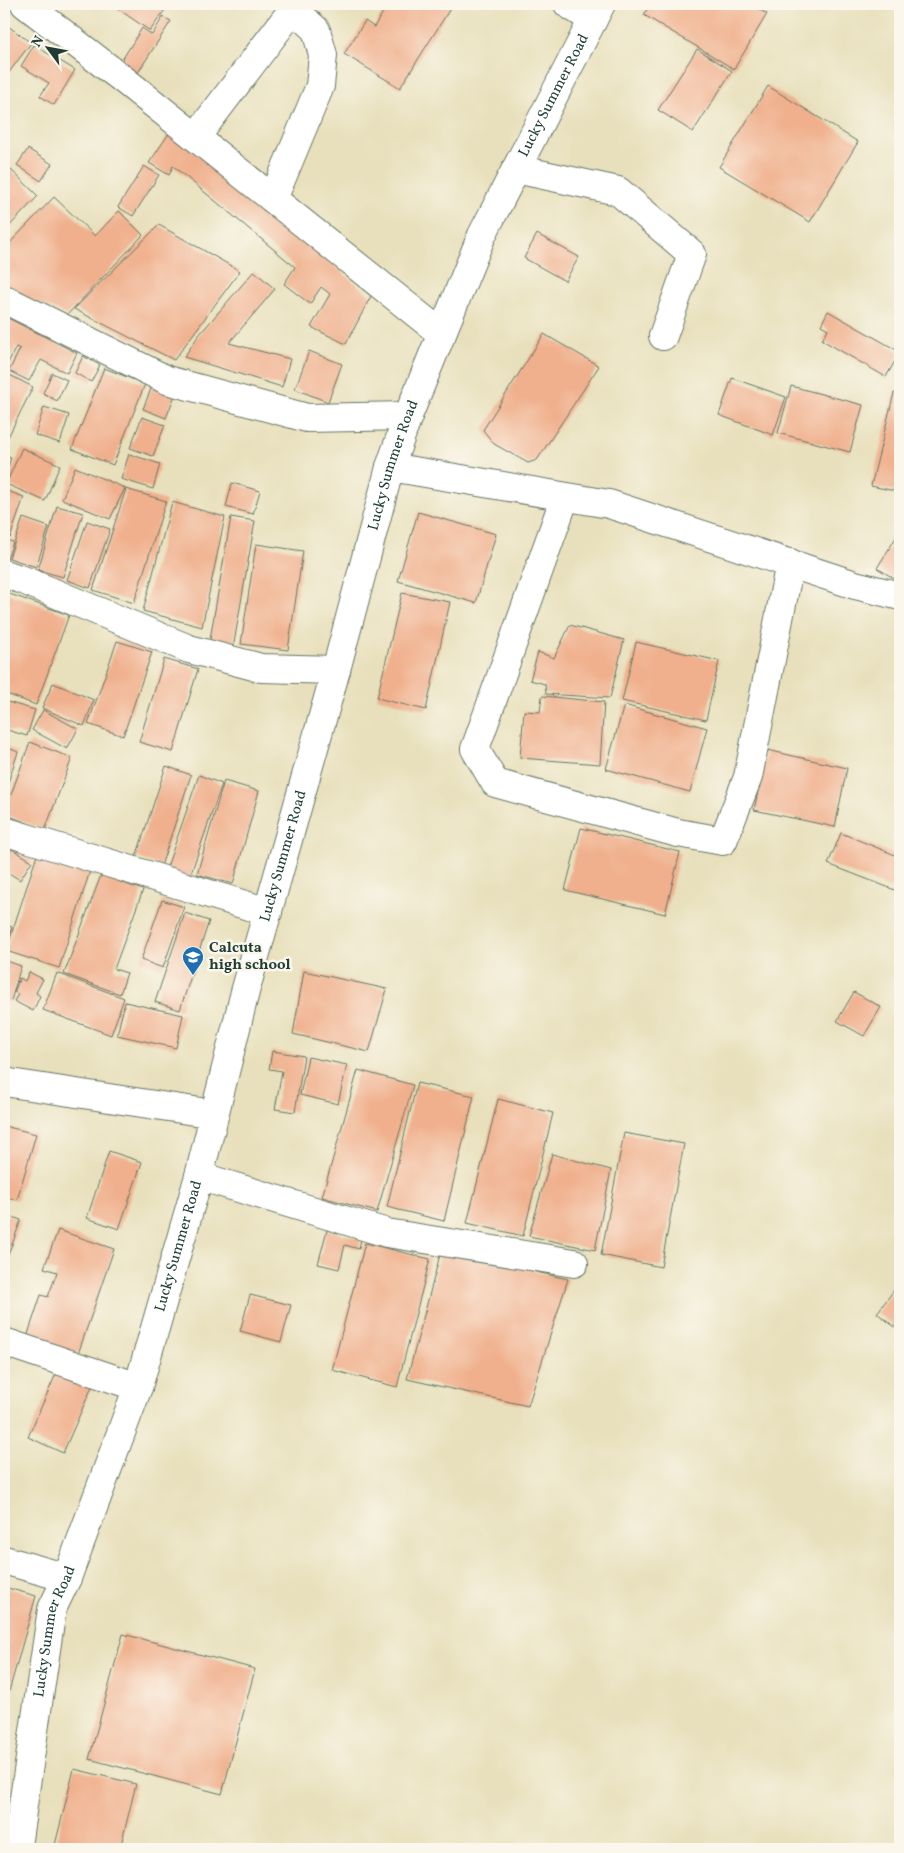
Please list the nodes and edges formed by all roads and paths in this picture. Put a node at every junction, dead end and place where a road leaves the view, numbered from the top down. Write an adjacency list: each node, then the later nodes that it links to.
1 (25, 4): 5 (street)
2 (568, 4): 4 (street)
3 (295, 6): 5 (street); 7 (street)
4 (597, 12): 6 (street, Lucky Summer Road)
5 (196, 137): 7 (street)
6 (516, 169): 9 (street, Lucky Summer Road); 10 (street)
7 (273, 199): 9 (street)
8 (4, 299): 11 (street)
9 (442, 334): 11 (street, Lucky Summer Road)
10 (663, 336)
11 (408, 416): 12 (street, Lucky Summer Road)
12 (390, 467): 13 (street); 17 (street, Lucky Summer Road)
13 (565, 497): 14 (street); 14 (street)
14 (790, 563): 16 (street)
15 (4, 574): 17 (street)
16 (900, 596)
17 (336, 670): 19 (street, Lucky Summer Road)
18 (4, 831): 19 (street)
19 (268, 912): 21 (street, Lucky Summer Road)
20 (4, 1082): 21 (street)
21 (214, 1114): 22 (street, Lucky Summer Road)
22 (199, 1176): 23 (street); 25 (street, Lucky Summer Road)
23 (574, 1263)
24 (4, 1342): 25 (street)
25 (138, 1387): 27 (street, Lucky Summer Road)
26 (4, 1560): 27 (street)
27 (68, 1578): 28 (street, Lucky Summer Road)
28 (12, 1841)

